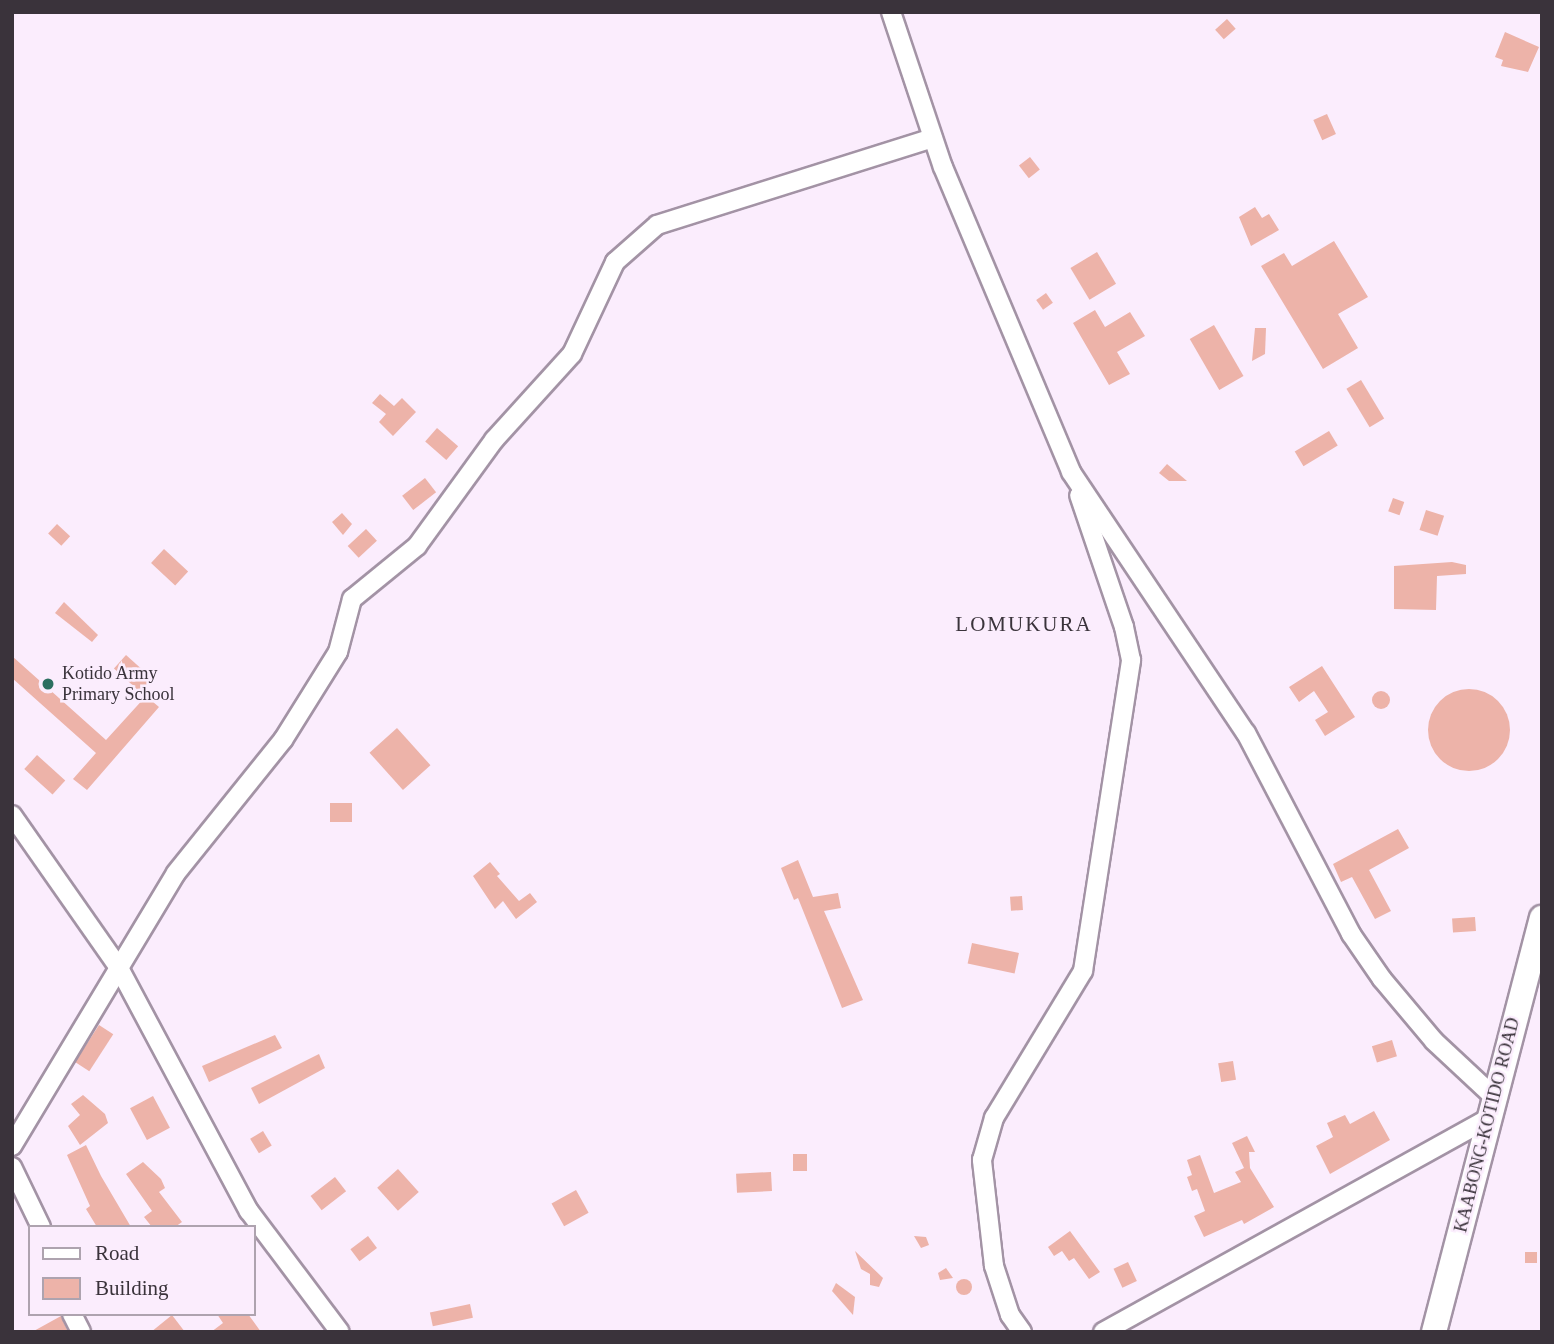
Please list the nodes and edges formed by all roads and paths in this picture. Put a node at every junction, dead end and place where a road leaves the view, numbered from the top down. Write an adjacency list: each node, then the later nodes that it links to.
1 (891, 12): 2 (street)
2 (933, 138): 3 (street); 6 (street)
3 (1071, 472): 7 (street); 14 (street)
4 (12, 815): 6 (street)
5 (1542, 918): 7 (street, KAABONG-KOTIDO ROAD)
6 (119, 968): 8 (street); 13 (street)
7 (1490, 1108): 15 (street); 16 (street, KAABONG-KOTIDO ROAD)
8 (12, 1146)
9 (12, 1167): 10 (street)
10 (40, 1225)
11 (73, 1316): 12 (street)
12 (81, 1332)
13 (340, 1332)
14 (1022, 1332)
15 (1103, 1332)
16 (1434, 1332)

